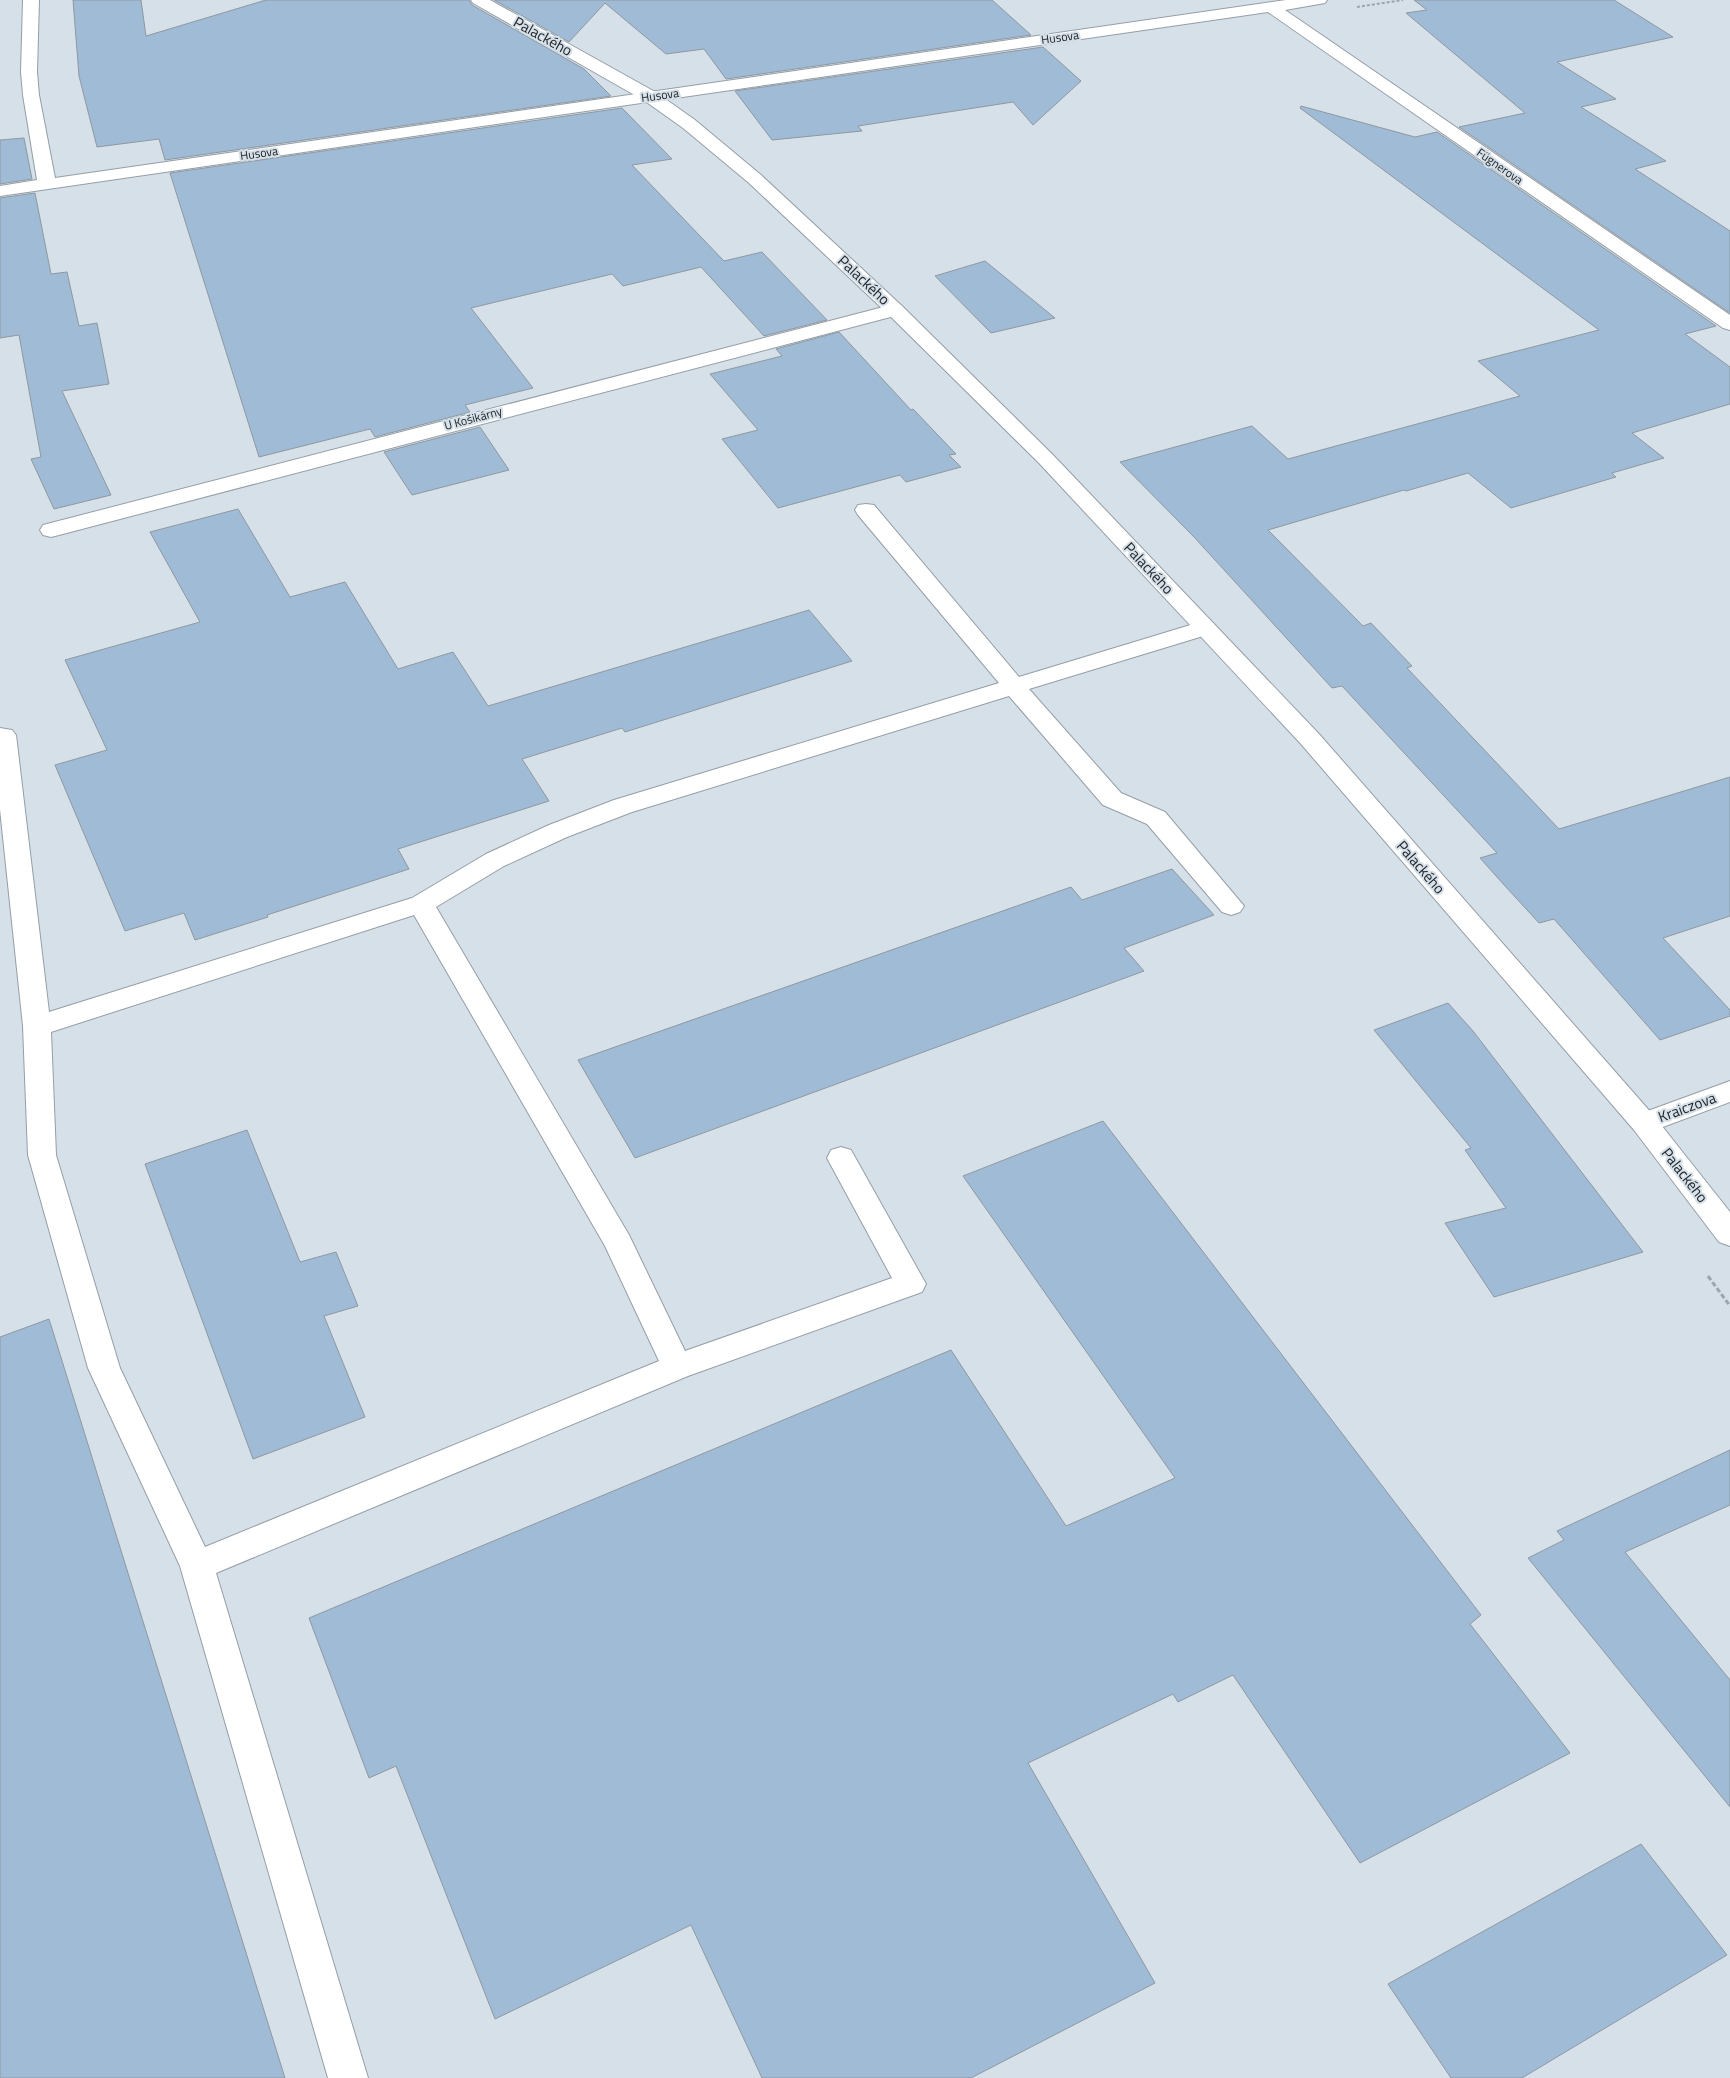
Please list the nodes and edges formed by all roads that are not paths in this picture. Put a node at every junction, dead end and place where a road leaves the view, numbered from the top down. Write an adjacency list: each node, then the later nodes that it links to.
1 (31, 0): 6 (street)
2 (479, 0): 5 (street, Palackého)
3 (1319, 0): 4 (street, Husova)
4 (1271, 7): 5 (street, Husova); 9 (street, Fügnerova)
5 (651, 96): 6 (street, Husova); 8 (street, Palackého)
6 (47, 184): 7 (street, Husova)
7 (0, 191)
8 (895, 310): 11 (street, U Košikárny); 12 (street, Palackého)
9 (1730, 324)
10 (866, 510): 13 (street)
11 (51, 530)
12 (1206, 628): 13 (street); 19 (street, Palackého)
13 (1014, 688): 15 (street); 16 (street)
14 (4, 734): 17 (street)
15 (421, 904): 17 (street); 22 (street)
16 (1231, 906)
17 (37, 1026): 23 (street)
18 (1730, 1091): 19 (street, Kraiczova)
19 (1644, 1123): 21 (street, Palackého)
20 (841, 1158): 22 (street)
21 (1730, 1234)
22 (677, 1366): 23 (street)
23 (197, 1566): 24 (street)
24 (348, 2078)

